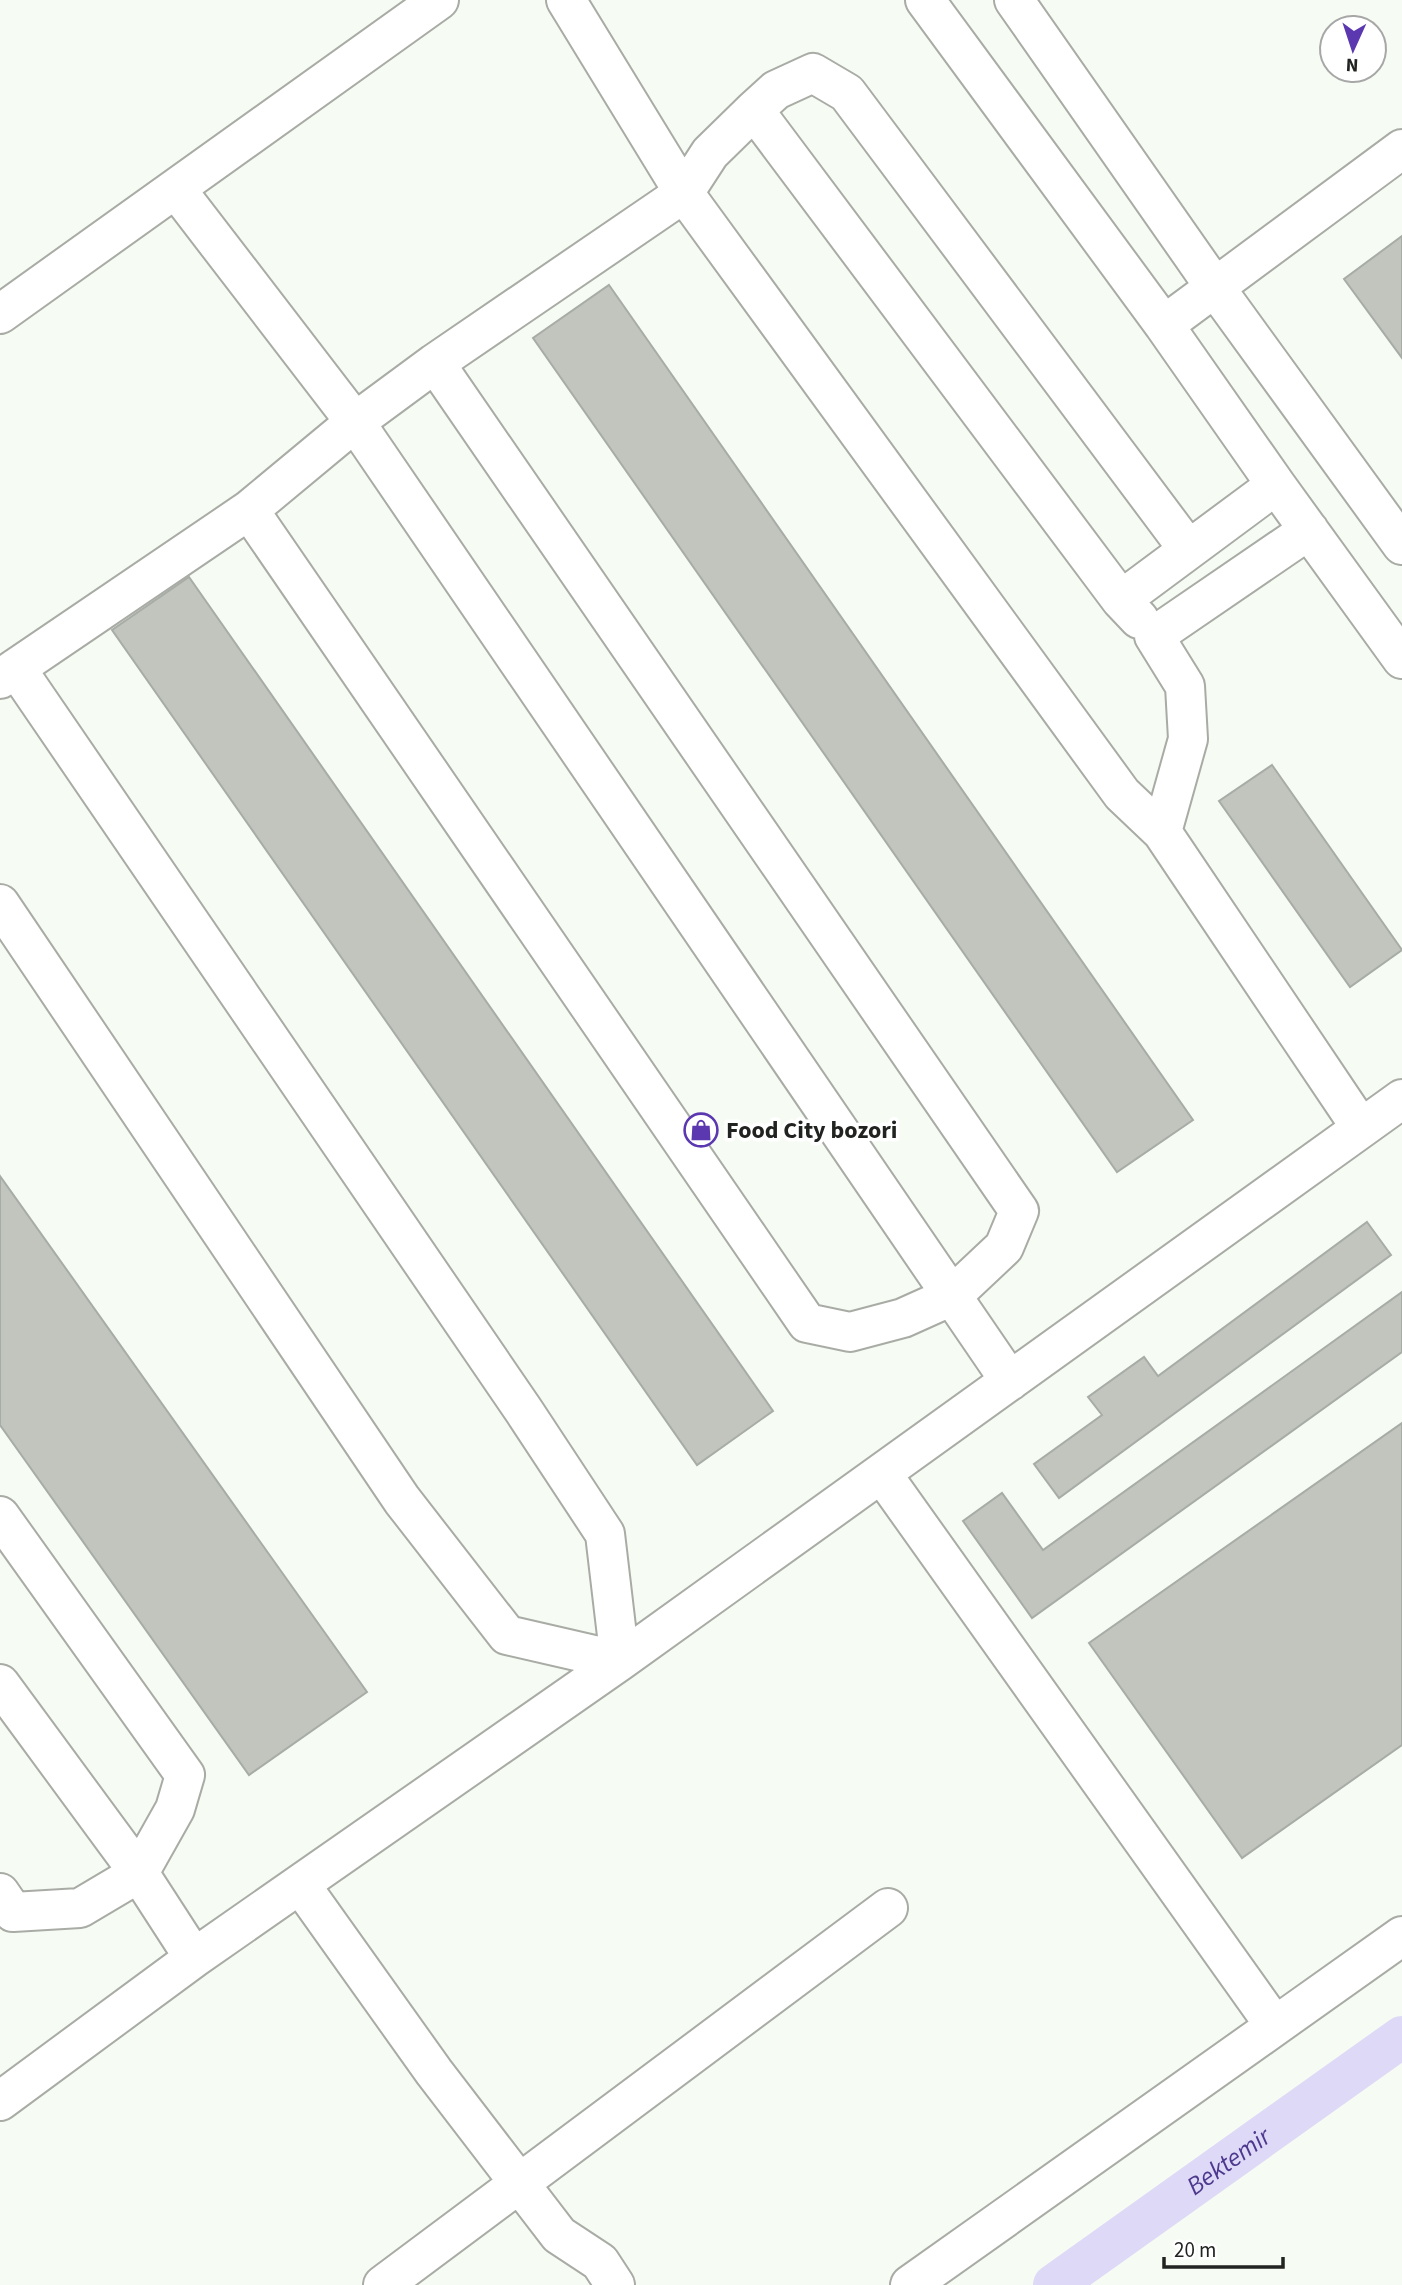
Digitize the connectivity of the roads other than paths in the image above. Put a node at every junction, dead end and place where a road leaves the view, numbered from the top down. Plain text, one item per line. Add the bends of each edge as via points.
1 (439, 0) edge
2 (566, 0) edge
3 (925, 0) edge
4 (1014, 0) edge
5 (754, 110) junction
6 (1402, 149) edge
7 (176, 189) junction
8 (684, 193) junction
9 (1214, 286) junction
10 (0, 314) edge
11 (1164, 325) junction
12 (435, 363) junction
13 (355, 422) junction
14 (1276, 485) junction
15 (249, 510) junction
16 (1309, 530) junction
17 (1402, 545) edge
18 (1188, 549) junction
19 (1121, 600) junction
20 (1154, 636) junction
21 (1402, 659) edge
22 (8, 673) edge
23 (1162, 832) junction
24 (0, 904) edge
25 (1402, 1099) edge
26 (1361, 1129) junction
27 (952, 1296) junction
28 (1010, 1381) junction
29 (882, 1474) junction
30 (0, 1516) edge
31 (620, 1661) junction
32 (0, 1684) edge
33 (139, 1873) junction
34 (300, 1884) junction
35 (0, 1893) edge
36 (888, 1908) dead end
37 (1402, 1936) edge
38 (194, 1958) junction
39 (1275, 2025) junction
40 (0, 2101) edge
41 (519, 2182) junction
42 (383, 2285) edge
43 (615, 2285) edge
44 (910, 2285) edge

1 - 7 lane
2 - 8 lane
3 - 11 lane
4 - 9 lane
5 - 8 lane via 710,153
5 - 18 lane via 776,90 813,73 847,93
5 - 19 lane
6 - 9 lane
7 - 10 lane
7 - 13 lane
8 - 12 lane
8 - 23 lane via 1122,794
9 - 11 lane
9 - 17 lane
11 - 14 lane
12 - 13 lane
12 - 27 lane via 1019,1211 1004,1247
13 - 15 lane
13 - 27 lane
14 - 16 lane
14 - 18 lane
15 - 22 lane
15 - 27 lane via 807,1323 850,1332 903,1318
16 - 20 lane
16 - 21 lane
18 - 19 lane
19 - 20 lane
20 - 23 lane via 1185,686 1188,739
22 - 31 lane via 606,1534
23 - 26 lane
24 - 31 lane via 402,1500 507,1635
25 - 26 lane
26 - 28 lane
27 - 28 lane
28 - 29 lane
29 - 31 lane
29 - 39 lane
30 - 33 lane via 185,1775 175,1809
31 - 34 lane
32 - 33 lane
33 - 35 lane via 80,1908 13,1912
33 - 38 lane
34 - 38 lane
34 - 41 lane
36 - 41 lane
37 - 39 lane
38 - 40 lane
39 - 44 lane
41 - 42 lane
41 - 43 lane via 559,2235 600,2262

